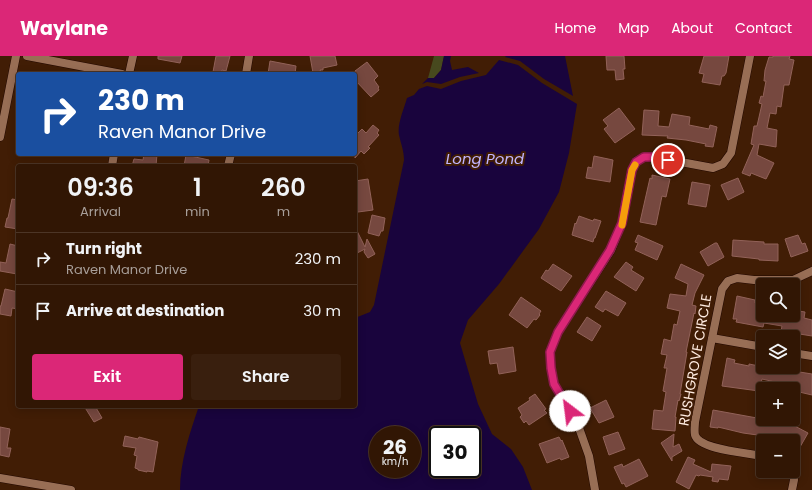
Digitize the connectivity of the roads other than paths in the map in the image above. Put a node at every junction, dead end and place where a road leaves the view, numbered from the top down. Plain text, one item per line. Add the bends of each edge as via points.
1 (16, 56) edge
2 (27, 56) edge
3 (133, 56) edge
4 (249, 56) edge
5 (750, 56) edge
6 (111, 72) edge
7 (130, 72) edge
8 (246, 72) edge
9 (0, 137) edge
10 (812, 271) edge
11 (712, 338) junction
12 (756, 347) edge
13 (800, 354) edge
14 (812, 356) edge
15 (756, 455) edge
16 (0, 478) edge
17 (794, 478) edge
18 (71, 490) edge
19 (595, 490) edge
20 (792, 490) edge

1 - 9 street
2 - 6 street
3 - 7 street
4 - 8 street
5 - 19 street via 731,153 723,164 713,168 654,157 644,157 636,162 632,170 622,223 610,250 558,332 550,352 554,384 578,425 589,456
10 - 11 street, RUSHGROVE CIRCLE via 793,280 737,278 728,282 722,289
11 - 12 street
11 - 15 street, RUSHGROVE CIRCLE via 695,422 695,435 708,446
13 - 14 street
16 - 18 street
17 - 20 street

